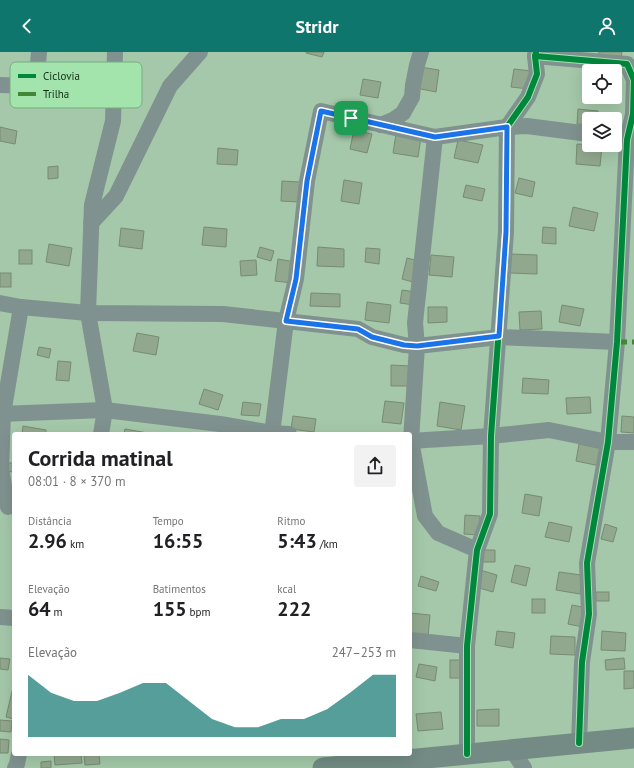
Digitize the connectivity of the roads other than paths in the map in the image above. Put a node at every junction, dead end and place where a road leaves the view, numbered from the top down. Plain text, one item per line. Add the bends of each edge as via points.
1 (39, 52) edge
2 (115, 52) edge
3 (200, 52) edge
4 (421, 52) edge
5 (536, 54) edge
6 (38, 62) edge
7 (115, 62) edge
8 (0, 85) edge
9 (10, 85) edge
10 (113, 108) edge
11 (381, 125) junction
12 (507, 127) junction
13 (582, 133) edge
14 (435, 137) junction
15 (625, 140) edge
16 (91, 223) junction
17 (0, 303) edge
18 (21, 307) junction
19 (88, 313) junction
20 (286, 321) junction
21 (499, 336) junction
22 (617, 342) junction
23 (417, 346) junction
24 (105, 410) junction
25 (1, 414) edge
26 (100, 432) edge
27 (262, 432) edge
28 (272, 432) edge
29 (412, 432) edge
30 (491, 436) junction
31 (412, 441) edge
32 (608, 442) junction
33 (634, 442) edge
34 (412, 446) edge
35 (7, 507) edge
36 (477, 550) junction
37 (0, 617) edge
38 (12, 618) edge
39 (412, 640) edge
40 (467, 646) junction
41 (634, 738) edge
42 (579, 743) junction
43 (512, 750) junction
44 (467, 754) junction
45 (19, 756) edge
46 (372, 759) edge
47 (15, 768) edge
48 (323, 768) edge
49 (524, 768) edge

1 - 6 street
2 - 7 street
3 - 16 street via 170,86 116,196
4 - 11 street via 412,97 403,113
5 - 12 street via 538,74 528,97
5 - 15 street via 627,64 634,80 633,114
8 - 9 street
10 - 16 street via 113,122 92,205
11 - 14 street
11 - 20 street via 321,111 307,181 296,279
12 - 13 street via 527,126
12 - 14 street
12 - 21 street via 506,232
14 - 23 street via 414,324
15 - 22 street
16 - 19 street
17 - 18 street
18 - 19 street
18 - 25 street
19 - 20 street via 223,314
19 - 24 street
20 - 23 street via 358,329 372,337
20 - 28 street
21 - 22 street
21 - 23 street
21 - 30 street
22 - 32 street
23 - 29 street
24 - 25 street
24 - 26 street
24 - 27 street via 220,424
25 - 35 street via 1,469
30 - 31 street
30 - 32 street via 549,430
30 - 36 street via 490,514
32 - 33 street
32 - 42 street via 587,563 589,614 582,662
34 - 36 street via 425,516 438,533
36 - 40 street
37 - 38 street
39 - 40 street
40 - 44 street
41 - 42 main road
42 - 43 main road
43 - 44 main road
43 - 49 street
44 - 46 main road
45 - 47 street
46 - 48 main road

